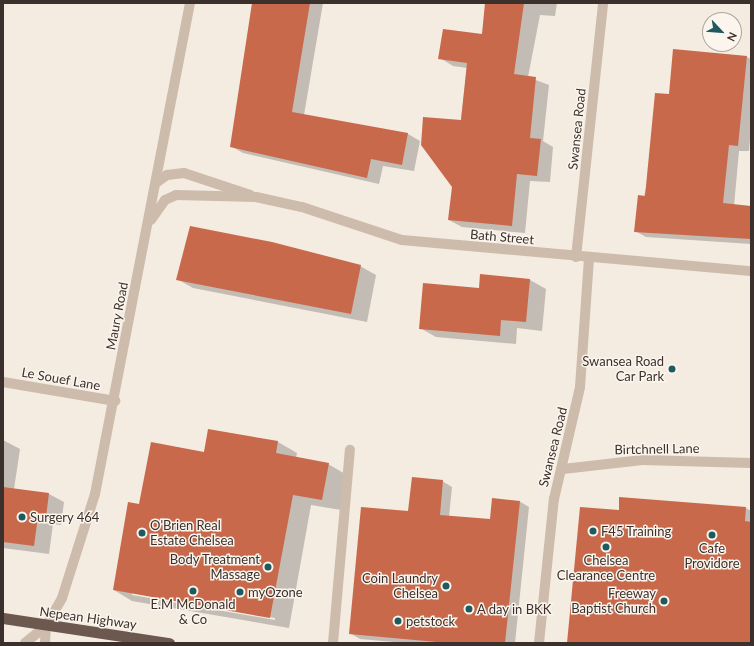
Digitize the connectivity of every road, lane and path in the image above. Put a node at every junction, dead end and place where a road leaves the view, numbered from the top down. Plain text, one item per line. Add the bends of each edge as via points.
1 (190, 3) edge
2 (603, 3) edge
3 (156, 183) junction
4 (256, 197) junction
5 (147, 228) junction
6 (576, 257) junction
7 (590, 258) junction
8 (751, 271) edge
9 (3, 382) edge
10 (115, 401) junction
11 (350, 450) dead end
12 (751, 463) edge
13 (563, 469) junction
14 (3, 618) edge
15 (46, 626) junction
16 (25, 643) edge
17 (45, 643) edge
18 (169, 643) edge
19 (333, 643) edge
20 (539, 643) edge

1 - 3 street, Maury Road
2 - 6 street, Swansea Road
3 - 4 street, Bath Street via 167,175 184,173
3 - 5 street, Maury Road
4 - 5 street, Bath Street via 176,195 163,202
4 - 6 street, Bath Street via 302,207 394,238
5 - 10 street, Maury Road
6 - 7 street, Bath Street
7 - 8 street, Bath Street
7 - 13 street, Swansea Road via 580,387
9 - 10 street, Le Souef Lane
10 - 15 street, Maury Road via 84,535 68,585
11 - 19 street
12 - 13 street, Birtchnell Lane via 642,460
13 - 20 street, Swansea Road via 554,499
14 - 15 highway, Nepean Highway
15 - 16 street
15 - 17 street
15 - 18 highway, Nepean Highway

